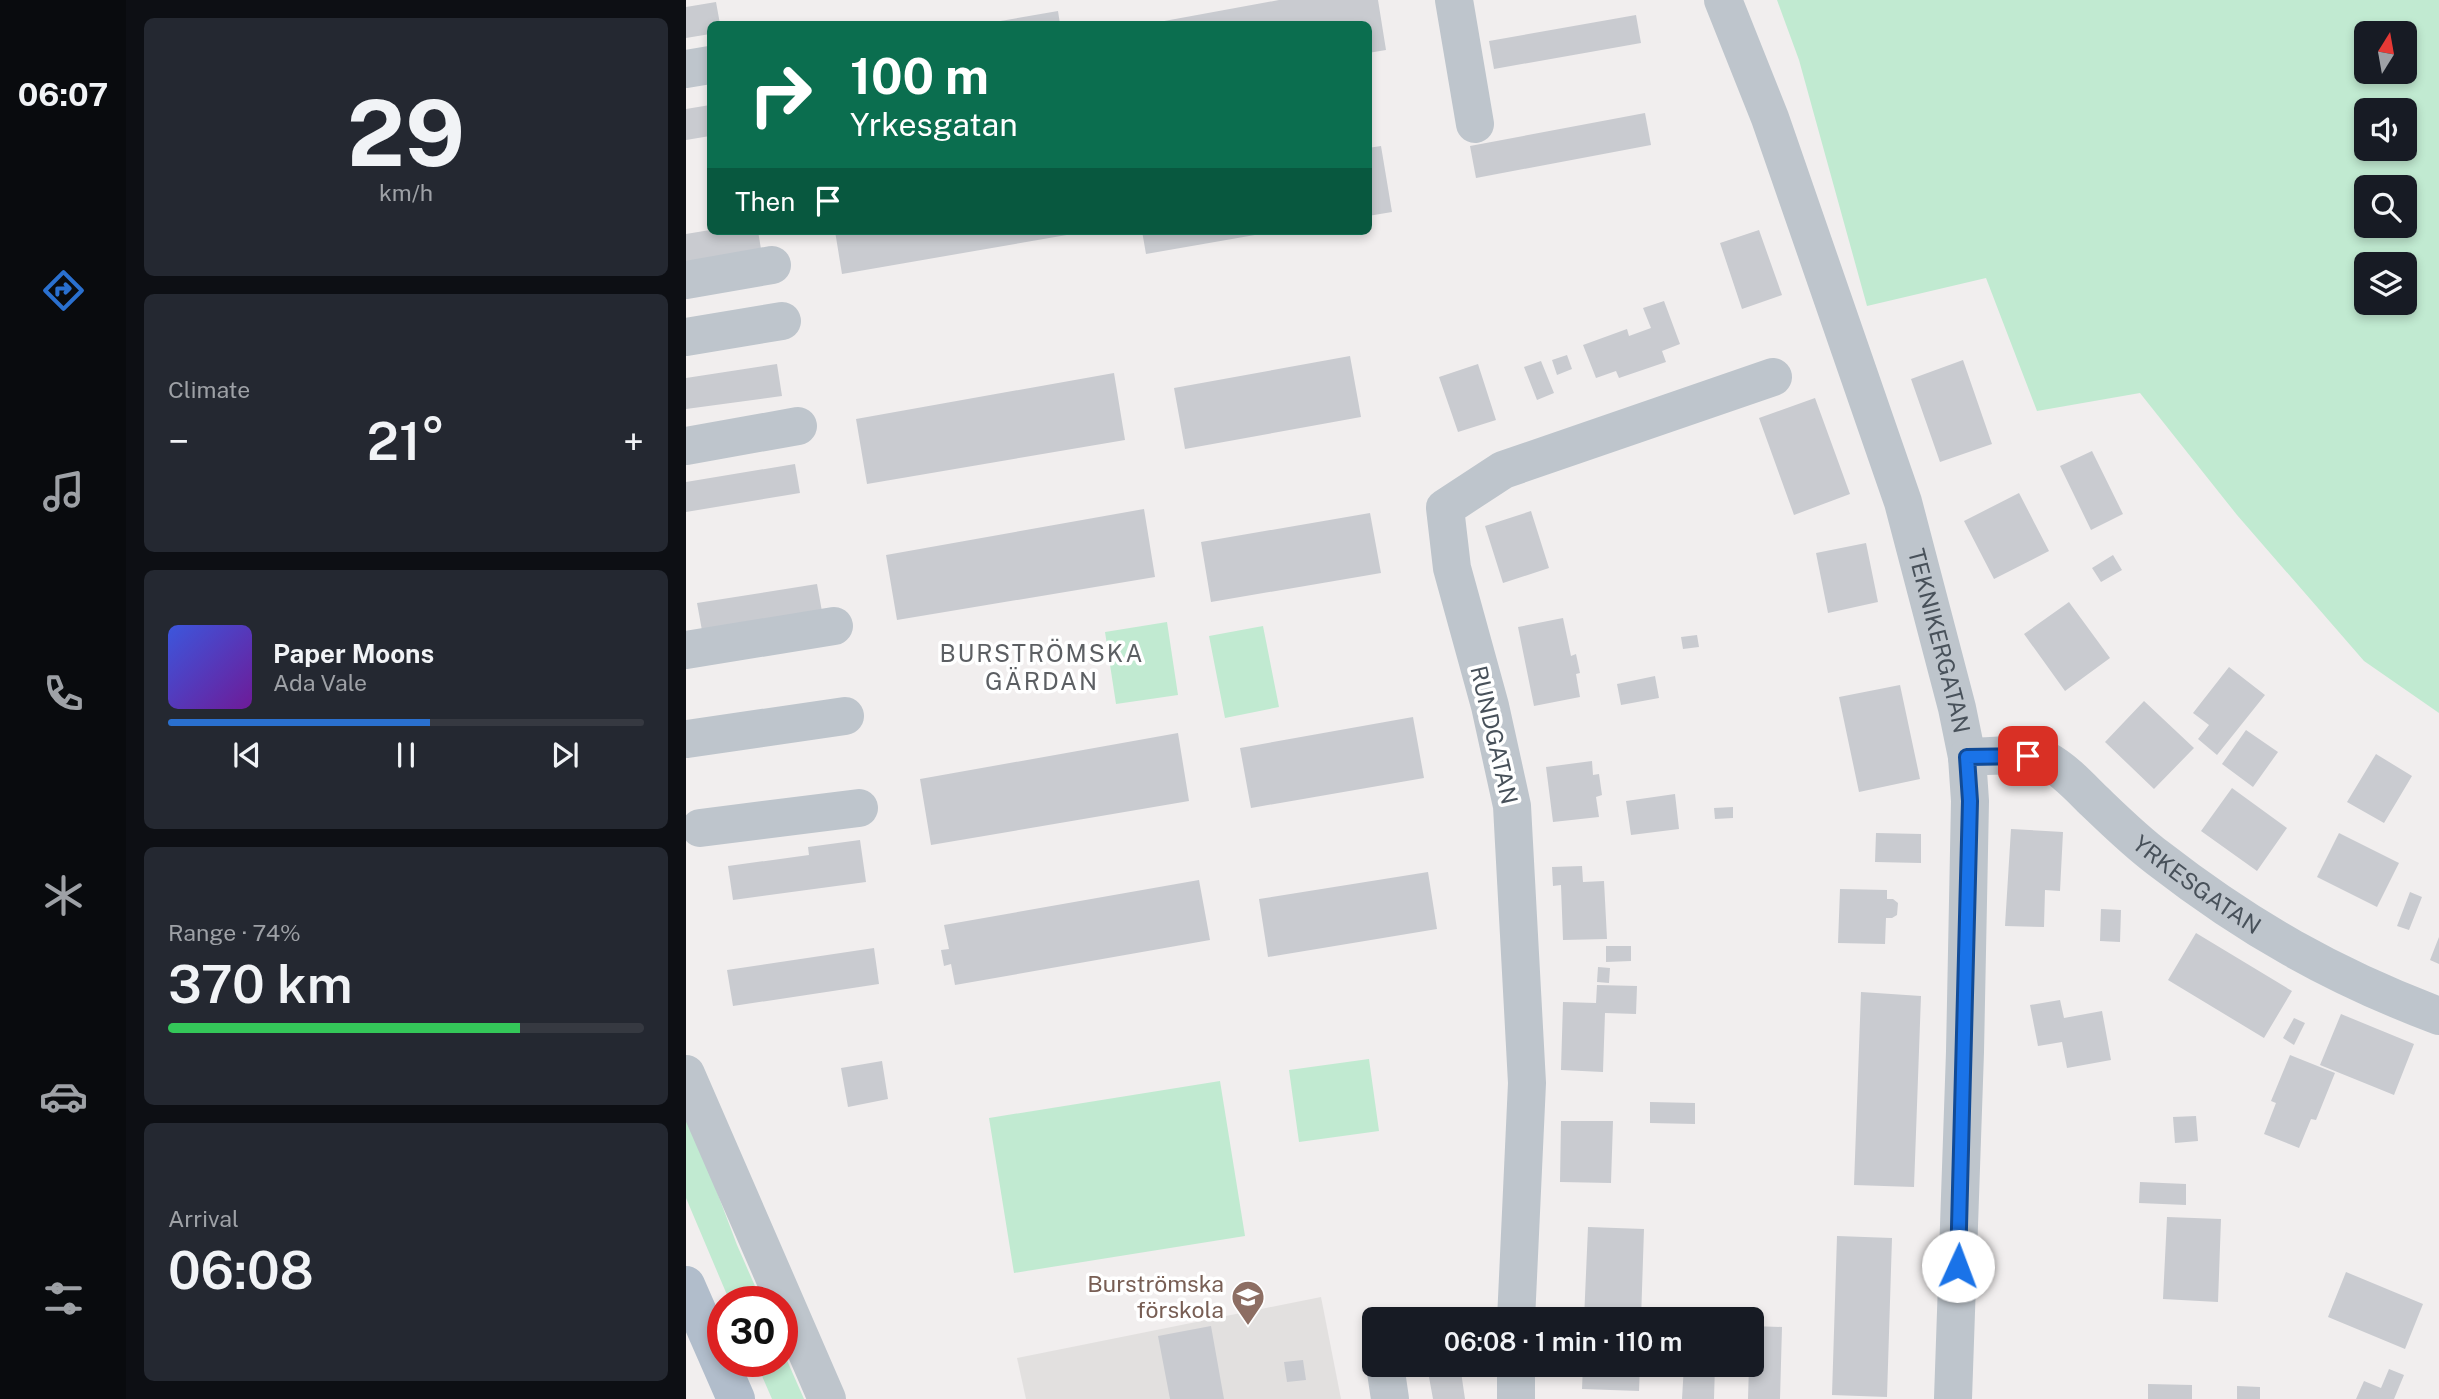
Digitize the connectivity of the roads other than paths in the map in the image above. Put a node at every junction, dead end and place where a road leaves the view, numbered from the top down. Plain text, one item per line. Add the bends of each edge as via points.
1 (1454, 0) edge
2 (1723, 0) edge
3 (707, 66) edge
4 (686, 69) edge
5 (1475, 124) dead end
6 (772, 265) dead end
7 (686, 280) edge
8 (782, 321) dead end
9 (686, 337) edge
10 (1773, 377) dead end
11 (797, 426) dead end
12 (686, 446) edge
13 (834, 626) dead end
14 (686, 650) edge
15 (845, 716) dead end
16 (687, 739) edge
17 (1967, 757) junction
18 (859, 808) dead end
19 (700, 828) dead end
20 (2439, 1016) edge
21 (686, 1074) edge
22 (686, 1285) edge
23 (1517, 1307) edge
24 (1387, 1377) edge
25 (1516, 1377) edge
26 (737, 1399) edge
27 (827, 1399) edge
28 (1390, 1399) edge
29 (1516, 1399) edge
30 (1953, 1399) edge

1 - 5 street
2 - 17 street, TEKNIKERGATAN via 1770,118 1903,502
3 - 4 street
6 - 7 street
8 - 9 street
10 - 23 street, RUNDGATAN via 1503,470 1445,508 1452,568 1512,806 1527,1083
11 - 12 street
13 - 14 street
15 - 16 street
17 - 20 street, YRKESGATAN via 2046,760 2155,856 2254,927 2338,974
17 - 30 street, TEKNIKERGATAN via 1966,1024
18 - 19 street
21 - 27 street
22 - 26 main road
24 - 28 street
25 - 29 street

